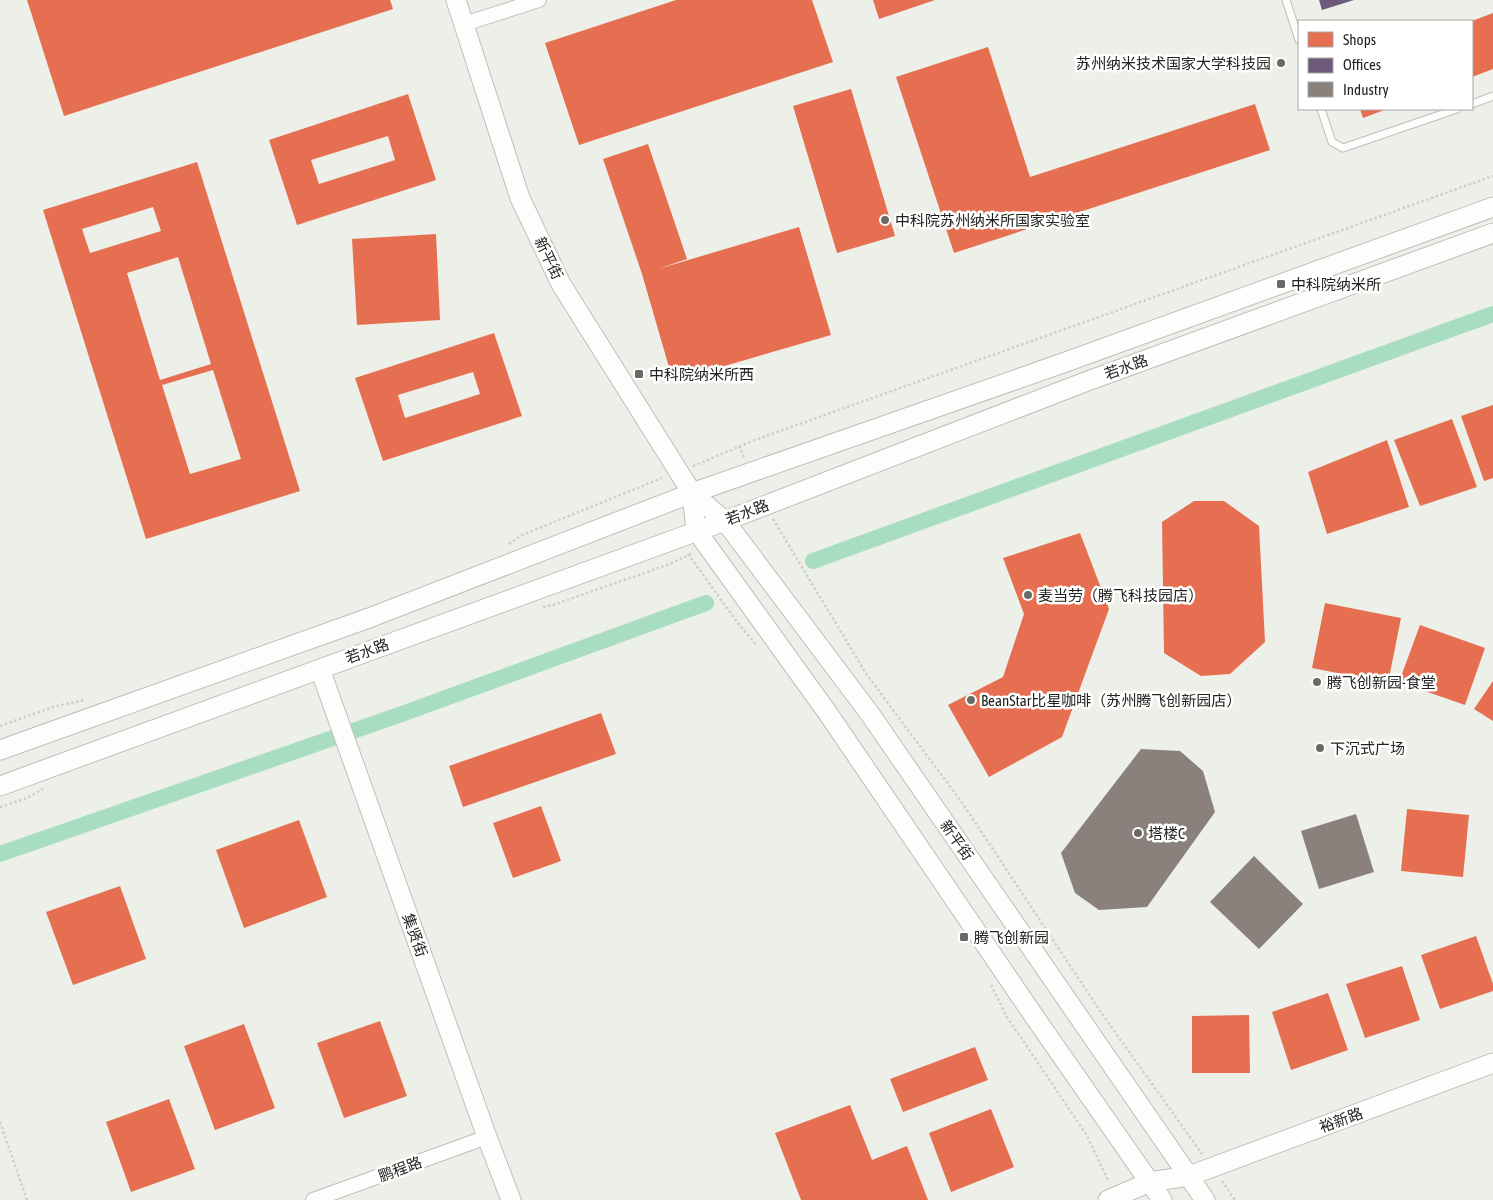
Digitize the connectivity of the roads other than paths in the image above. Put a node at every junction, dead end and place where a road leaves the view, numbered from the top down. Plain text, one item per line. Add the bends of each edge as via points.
1 (456, 0) edge
2 (539, 0) edge
3 (1286, 0) edge
4 (464, 24) junction
5 (1298, 37) edge
6 (1493, 96) edge
7 (1473, 104) edge
8 (1321, 110) edge
9 (1454, 110) edge
10 (1493, 207) edge
11 (1493, 232) edge
12 (692, 493) junction
13 (725, 521) junction
14 (696, 530) junction
15 (320, 669) junction
16 (0, 750) edge
17 (0, 786) edge
18 (1493, 1063) edge
19 (487, 1138) junction
20 (1188, 1176) junction
21 (1150, 1182) junction
22 (1112, 1198) edge
23 (313, 1200) edge
24 (511, 1200) edge
25 (1162, 1200) edge
26 (1169, 1200) edge
27 (1204, 1200) edge

1 - 4 main road, 新平街
2 - 4 street
3 - 5 lane
4 - 12 main road, 新平街 via 520,198 557,276
6 - 7 lane
8 - 9 lane via 1332,142 1343,148
10 - 12 main road, 若水路 via 1064,363
11 - 13 main road, 若水路 via 1086,382
12 - 13 main road, 新平街
12 - 14 main road, 新平街
12 - 16 main road, 若水路 via 369,618
13 - 14 main road, 若水路
13 - 20 main road, 新平街 via 870,714
14 - 15 main road, 若水路
14 - 21 main road, 新平街 via 827,712
15 - 17 main road, 若水路
15 - 19 main road, 集贤街
18 - 20 main road, 裕新路
19 - 23 street, 鹏程路
19 - 24 main road, 集贤街
20 - 21 main road, 裕新路
20 - 26 main road
20 - 27 main road, 新平街
21 - 22 main road, 裕新路
21 - 25 main road, 新平街

